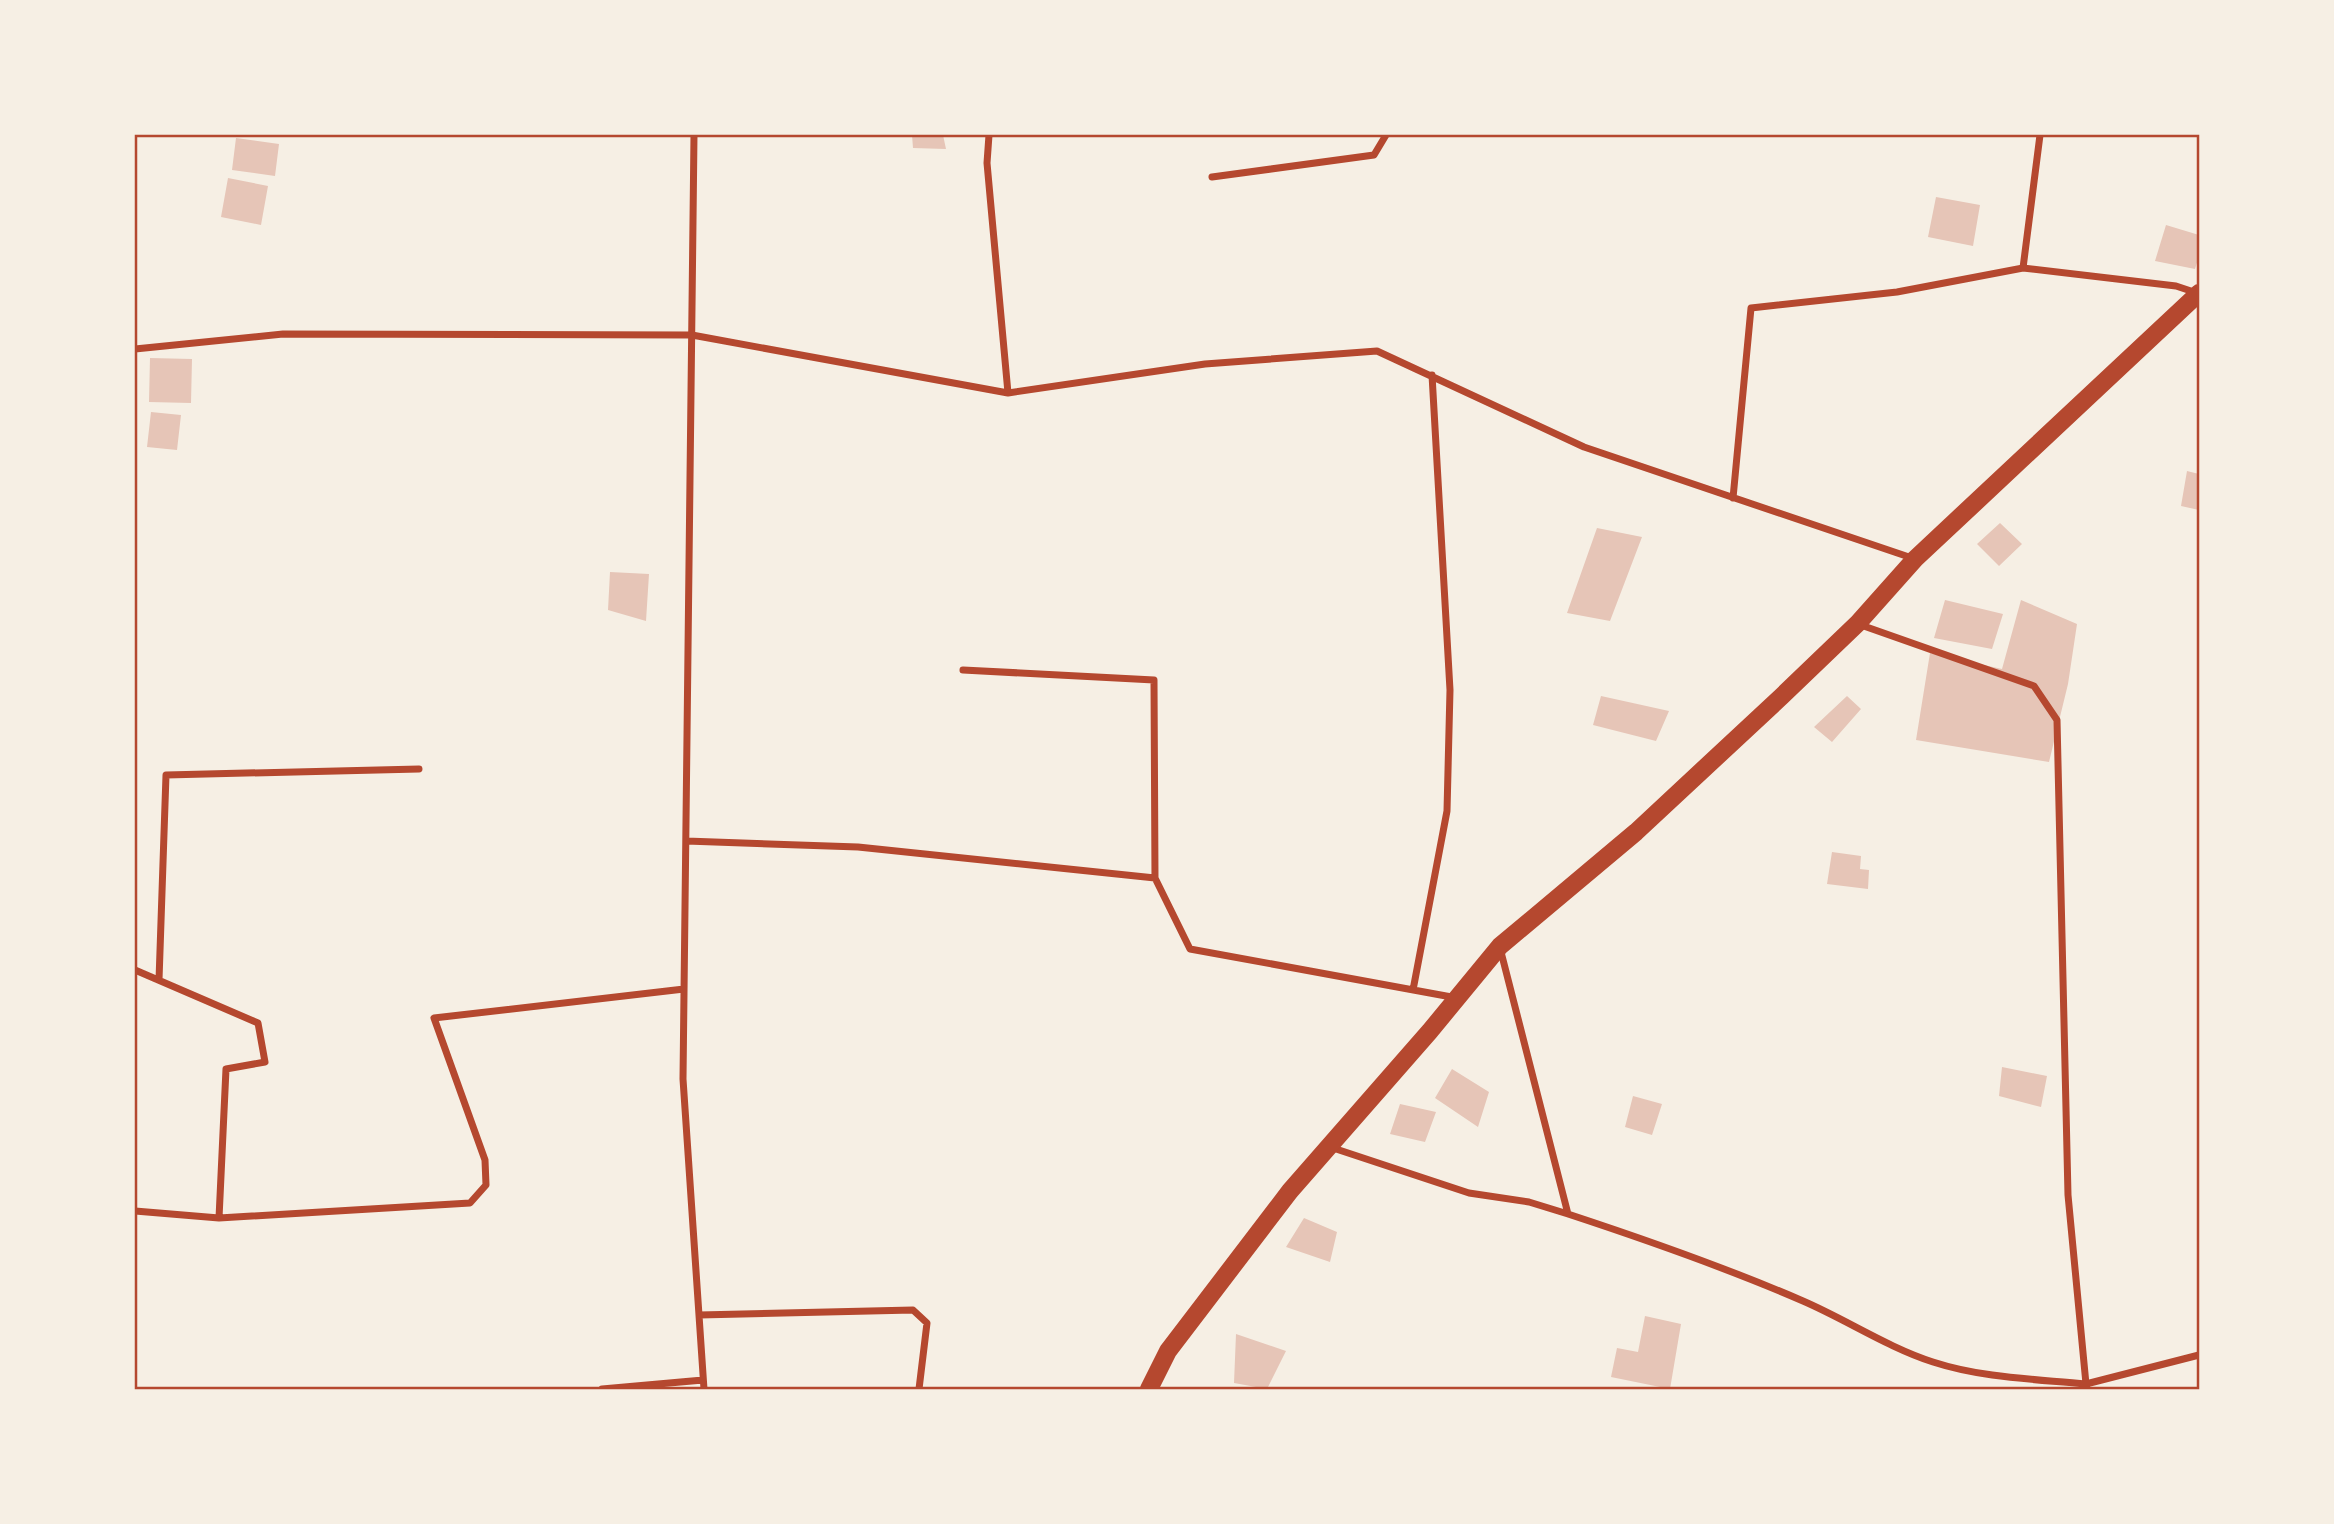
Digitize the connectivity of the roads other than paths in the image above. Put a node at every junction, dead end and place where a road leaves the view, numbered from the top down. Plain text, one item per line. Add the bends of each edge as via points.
1 (694, 135) edge
2 (989, 135) edge
3 (1385, 135) edge
4 (2040, 135) edge
5 (1212, 177) dead end
6 (2023, 268) junction
7 (2199, 294) edge
8 (692, 335) junction
9 (135, 349) edge
10 (1432, 375) junction
11 (1008, 393) junction
12 (1733, 498) junction
13 (1915, 559) junction
14 (1858, 624) junction
15 (962, 670) dead end
16 (419, 769) dead end
17 (686, 841) junction
18 (1155, 878) junction
19 (1500, 946) junction
20 (135, 970) edge
21 (159, 980) junction
22 (684, 989) junction
23 (1413, 990) junction
24 (1458, 998) junction
25 (1329, 1147) junction
26 (135, 1211) edge
27 (1568, 1214) junction
28 (219, 1217) junction
29 (699, 1315) junction
30 (2199, 1355) edge
31 (703, 1385) edge
32 (2086, 1387) edge
33 (602, 1389) edge
34 (919, 1389) edge
35 (1149, 1389) edge

1 - 8 street
2 - 11 street via 987,163
3 - 5 street via 1374,155
4 - 6 street
6 - 7 street via 2176,286
6 - 12 street via 1897,292 1751,309
7 - 13 main road
8 - 9 street via 283,334
8 - 11 street
8 - 17 street
10 - 11 street via 1377,351 1205,364
10 - 12 street via 1584,447
10 - 23 street via 1450,690 1447,811
12 - 13 street
13 - 14 main road
14 - 19 main road via 1636,832
14 - 32 street via 2034,686 2057,720 2068,1195
15 - 18 street via 1154,680
16 - 21 street via 166,775
17 - 18 street via 858,847
17 - 22 street
18 - 23 street via 1190,949
19 - 24 main road
19 - 27 street
20 - 21 street
21 - 28 street via 258,1023 265,1062 226,1069
22 - 28 street via 434,1018 485,1160 486,1185 470,1203
22 - 29 street via 683,1079
23 - 24 street
24 - 25 main road
25 - 27 street via 1469,1193 1529,1202
25 - 35 main road via 1168,1351
26 - 28 street
27 - 32 street via 1805,1301 1881,1342 1934,1362 1985,1374
29 - 31 street
29 - 34 street via 913,1310 927,1323
30 - 32 street
31 - 33 street

